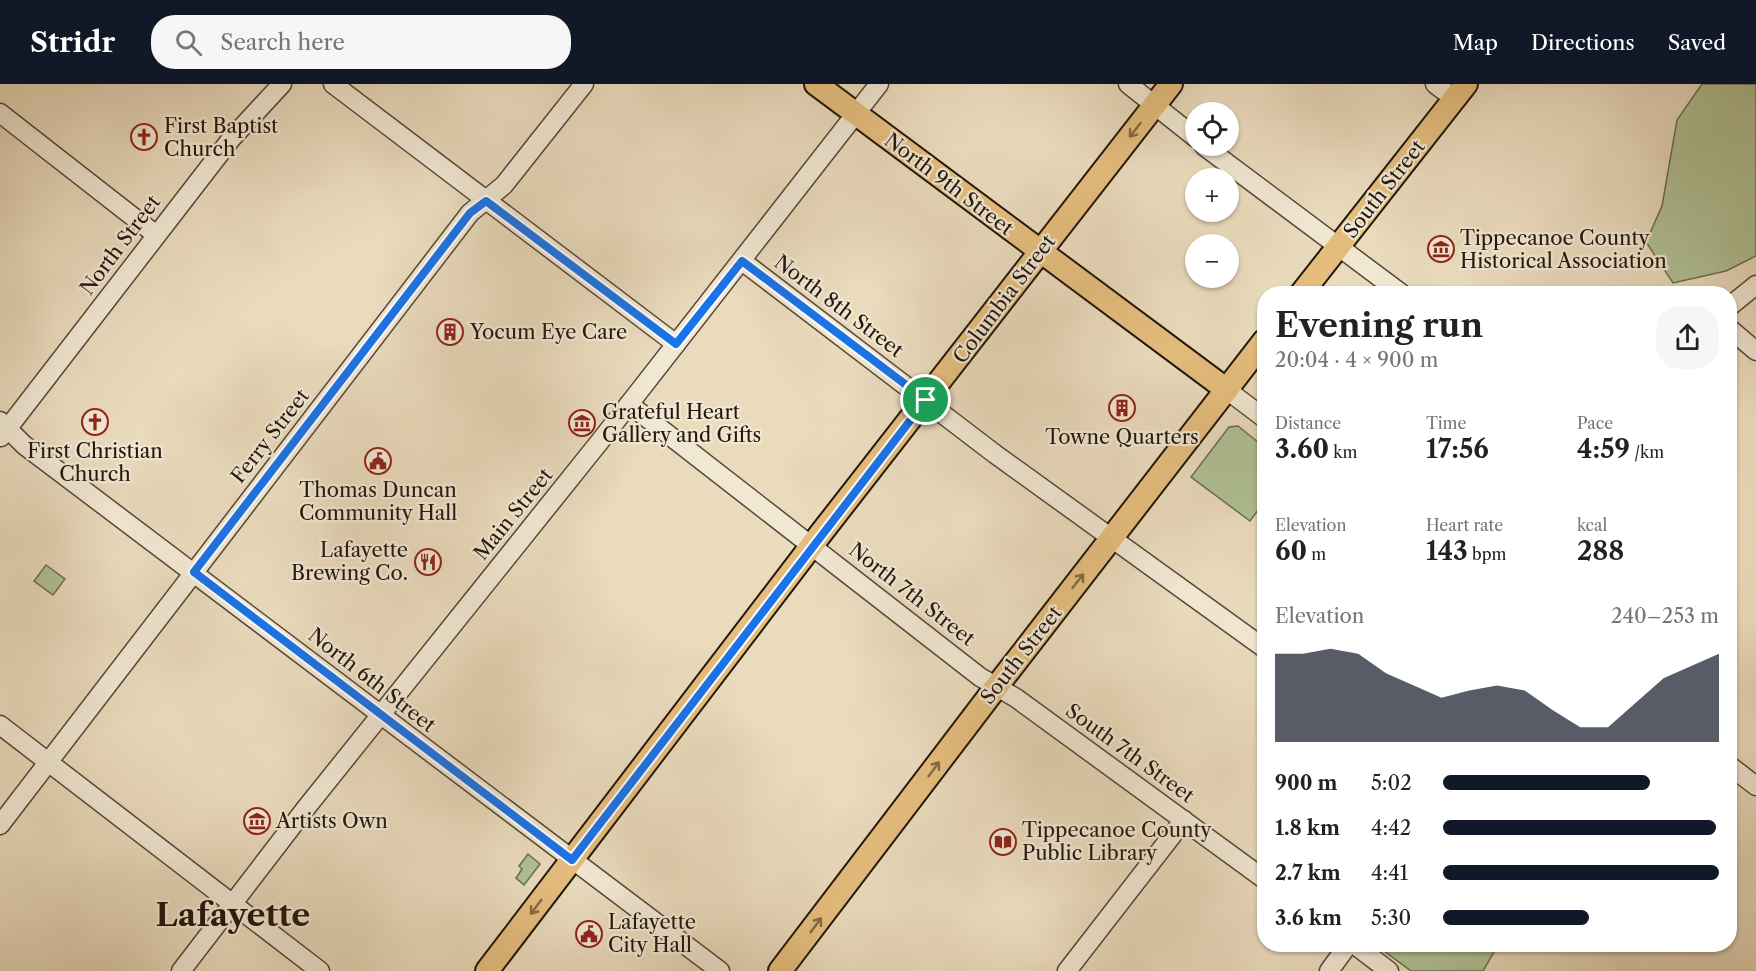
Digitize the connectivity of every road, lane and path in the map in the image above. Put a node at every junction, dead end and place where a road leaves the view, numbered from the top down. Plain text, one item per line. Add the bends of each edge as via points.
1 (282, 84) edge
2 (333, 84) edge
3 (584, 84) edge
4 (816, 84) edge
5 (879, 84) edge
6 (1128, 84) edge
7 (1171, 84) edge
8 (1435, 84) edge
9 (1460, 91) edge
10 (1154, 105) junction
11 (0, 113) edge
12 (856, 114) junction
13 (1185, 129) edge
14 (1217, 156) edge
15 (486, 201) junction
16 (155, 234) junction
17 (1338, 247) junction
18 (1039, 252) junction
19 (742, 261) junction
20 (1756, 285) edge
21 (1307, 286) edge
22 (1391, 286) edge
23 (1737, 300) edge
24 (1737, 335) edge
25 (676, 344) junction
26 (1257, 350) edge
27 (1756, 351) edge
28 (1227, 390) junction
29 (926, 400) junction
30 (629, 404) junction
31 (1257, 413) edge
32 (2, 430) edge
33 (1111, 538) junction
34 (812, 545) junction
35 (194, 572) junction
36 (1257, 643) edge
37 (997, 686) junction
38 (379, 715) junction
39 (0, 724) edge
40 (48, 763) junction
41 (1737, 771) edge
42 (1756, 786) edge
43 (1184, 820) junction
44 (0, 825) edge
45 (572, 860) junction
46 (1257, 874) edge
47 (232, 904) junction
48 (1343, 952) edge
49 (1364, 952) edge
50 (181, 971) edge
51 (320, 971) edge
52 (487, 971) edge
53 (720, 971) edge
54 (780, 971) edge
55 (1067, 971) edge
56 (1329, 971) edge
57 (1389, 971) edge

1 - 16 street, North Street via 231,139
2 - 15 street
3 - 15 street, Ferry Street via 514,174
4 - 12 main road, North 9th Street
5 - 12 street, Main Street
6 - 10 street
7 - 10 main road, Columbia Street
8 - 9 street
9 - 17 main road, South Street
10 - 13 street
10 -> 18 main road, Columbia Street
11 - 16 street
12 - 18 main road, North 9th Street
12 - 19 street, Main Street
14 - 17 street
15 - 25 street
15 - 35 street, Ferry Street via 470,213
16 - 32 street, North Street
17 - 21 main road, South Street
17 - 22 street
18 - 28 main road, North 9th Street
18 - 29 main road, Columbia Street
19 - 25 street, Main Street
19 - 29 street, North 8th Street
20 - 23 street
24 - 27 street
25 - 30 street, Main Street
26 - 28 main road, South Street
28 - 31 street
28 - 33 main road, South Street
29 - 33 street, North 8th Street
29 - 34 main road, Columbia Street
30 - 34 street, North 7th Street
30 - 38 street, Main Street
32 - 35 street, North 6th Street
33 - 36 street, North 8th Street
37 -> 33 main road, South Street
34 - 37 street, North 7th Street
34 - 45 main road, Columbia Street
35 - 38 street, North 6th Street
35 - 40 street, Ferry Street
37 - 43 street, South 7th Street
54 -> 37 main road, South Street
38 - 45 street, North 6th Street
38 - 47 street, Main Street
39 - 40 street
40 - 44 street, Ferry Street
40 - 47 street
41 - 42 street
43 - 46 street, South 7th Street
43 - 55 street
45 -> 52 main road, Columbia Street
45 - 53 street, North 6th Street
47 - 50 street, Main Street
47 - 51 street
48 - 56 street
49 - 57 street

